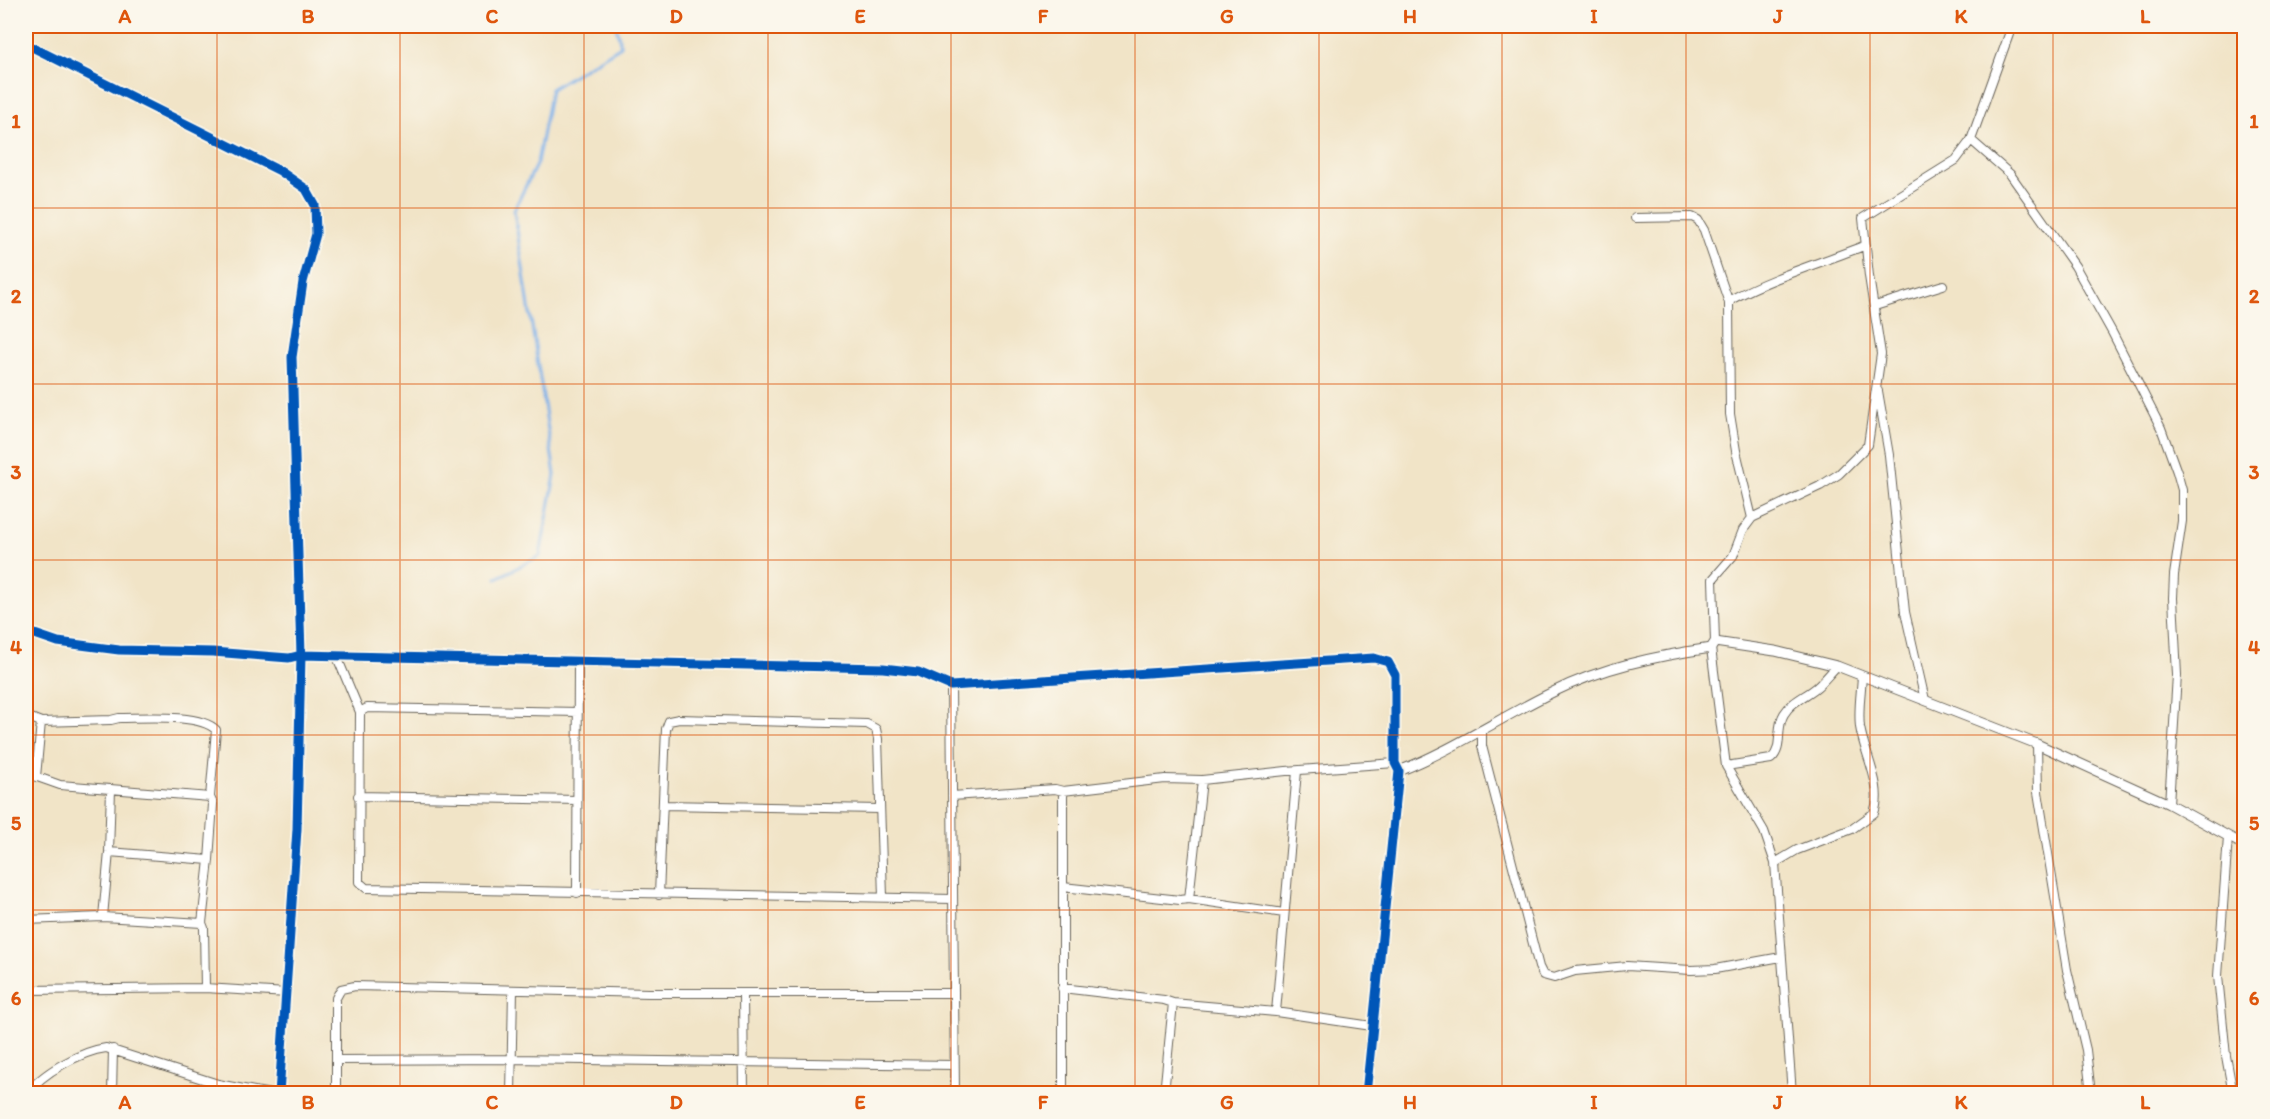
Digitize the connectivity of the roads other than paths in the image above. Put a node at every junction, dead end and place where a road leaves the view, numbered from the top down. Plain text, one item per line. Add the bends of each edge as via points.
1 (2012, 26) edge
2 (26, 44) edge
3 (1971, 140) junction
4 (1635, 218) dead end
5 (1866, 245) junction
6 (1943, 285) dead end
7 (1729, 303) junction
8 (1875, 306) junction
9 (1877, 384) junction
10 (1752, 518) junction
11 (26, 631) edge
12 (1713, 645) junction
13 (301, 655) junction
14 (337, 657) junction
15 (578, 661) junction
16 (1837, 666) junction
17 (1863, 676) junction
18 (951, 686) junction
19 (1925, 700) junction
20 (360, 712) junction
21 (578, 712) junction
22 (26, 716) edge
23 (41, 722) junction
24 (1482, 730) junction
25 (2037, 744) junction
26 (1726, 766) junction
27 (1397, 767) junction
28 (1296, 771) junction
29 (26, 773) edge
30 (36, 777) junction
31 (1202, 780) junction
32 (111, 789) junction
33 (1063, 791) junction
34 (358, 795) junction
35 (952, 795) junction
36 (210, 797) junction
37 (577, 800) junction
38 (2169, 804) junction
39 (663, 805) junction
40 (880, 809) junction
41 (2228, 837) junction
42 (2244, 845) edge
43 (109, 852) junction
44 (209, 860) junction
45 (1775, 863) junction
46 (1064, 887) junction
47 (577, 892) junction
48 (659, 895) junction
49 (883, 897) junction
50 (953, 899) junction
51 (1189, 899) junction
52 (1284, 913) junction
53 (103, 917) junction
54 (26, 920) edge
55 (201, 923) junction
56 (1781, 957) junction
57 (205, 988) junction
58 (1062, 988) junction
59 (26, 990) edge
60 (513, 990) junction
61 (287, 993) junction
62 (953, 993) junction
63 (743, 994) junction
64 (1173, 1003) junction
65 (1276, 1012) junction
66 (1372, 1026) junction
67 (113, 1049) junction
68 (512, 1059) junction
69 (336, 1060) junction
70 (744, 1062) junction
71 (954, 1065) junction
72 (1063, 1092) edge
73 (27, 1094) edge
74 (112, 1094) edge
75 (270, 1094) edge
76 (279, 1094) edge
77 (336, 1094) edge
78 (511, 1094) edge
79 (744, 1094) edge
80 (955, 1094) edge
81 (1087, 1094) edge
82 (1164, 1094) edge
83 (1366, 1094) edge
84 (1791, 1094) edge
85 (2091, 1094) edge
86 (2233, 1094) edge

1 - 3 street
2 - 13 street via 280,171 306,189 315,205 316,234 303,282 292,357
3 - 5 street via 1956,160 1863,218
3 - 38 street via 2010,174 2075,266 2161,428 2177,472 2182,490 2182,520 2174,575 2177,675
4 - 7 street via 1698,220
5 - 7 street via 1779,276
5 - 8 street
6 - 8 street
7 - 10 street via 1730,414
8 - 9 street via 1881,354
9 - 10 street via 1868,445 1839,474 1820,486
9 - 19 street via 1889,455 1905,612
10 - 12 street via 1733,556 1713,579
11 - 13 street via 58,642 120,650 288,658
12 - 16 street via 1775,651
12 - 24 street via 1641,659 1597,673
12 - 26 street
13 - 14 street
13 - 61 street via 297,829
14 - 15 street
14 - 20 street
15 - 18 street via 883,668 918,672
15 - 21 street
16 - 17 street
16 - 26 street via 1784,714 1779,725 1779,746 1771,759
17 - 19 street
17 - 45 street via 1859,714 1877,793 1874,813 1852,829 1797,850
18 - 27 street via 1374,658 1388,662 1395,675
18 - 35 street
19 - 25 street
20 - 21 street via 367,708
20 - 34 street
21 - 37 street
22 - 23 street
23 - 30 street
23 - 36 street via 129,718 193,720 211,725 216,730
24 - 27 street
24 - 56 street via 1482,746 1502,828 1543,975 1554,978 1575,971 1627,966 1715,969
25 - 38 street
25 - 85 street via 2038,792
26 - 45 street via 1764,831
27 - 28 street
27 - 66 street
28 - 31 street
28 - 52 street
29 - 30 street
30 - 32 street via 60,785
31 - 33 street via 1165,779
31 - 51 street
32 - 36 street
32 - 43 street
33 - 35 street
33 - 46 street
34 - 37 street
34 - 47 street via 358,875 366,888
35 - 50 street
36 - 44 street via 213,804
37 - 47 street
38 - 41 street
39 - 40 street
39 - 40 street via 666,729 669,721 679,719 867,723 876,729 878,739
39 - 48 street
40 - 49 street
41 - 42 street
41 - 86 street via 2218,976
43 - 44 street
43 - 53 street
44 - 55 street
45 - 56 street
46 - 51 street
46 - 58 street
47 - 48 street
48 - 49 street
49 - 50 street
50 - 62 street
51 - 52 street
52 - 65 street
53 - 54 street
53 - 55 street
55 - 57 street
56 - 84 street
57 - 59 street
57 - 61 street
58 - 64 street
58 - 72 street
60 - 63 street
60 - 68 street
60 - 69 street via 355,986 341,989 336,998
61 - 76 street
62 - 63 street
62 - 71 street
63 - 70 street
64 - 65 street
64 - 82 street
65 - 66 street
66 - 83 street
67 - 73 street via 96,1049 49,1071
67 - 74 street
67 - 75 street via 218,1084
68 - 69 street
68 - 70 street
68 - 78 street
69 - 77 street
70 - 71 street
70 - 79 street
71 - 80 street
72 - 81 street

